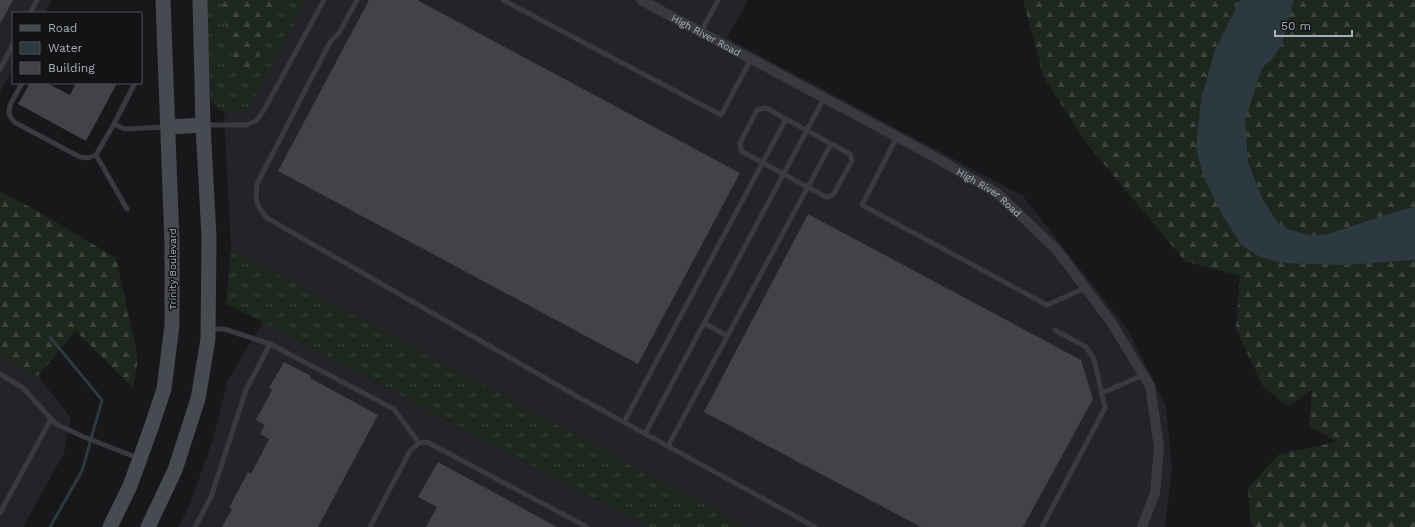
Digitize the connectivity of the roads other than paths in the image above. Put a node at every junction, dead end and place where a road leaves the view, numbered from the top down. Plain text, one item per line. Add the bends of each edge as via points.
1 (37, 0) edge
2 (163, 0) edge
3 (200, 0) edge
4 (324, 0) edge
5 (357, 0) edge
6 (503, 0) edge
7 (641, 0) edge
8 (718, 0) edge
9 (655, 3) edge
10 (31, 12) edge
11 (701, 32) junction
12 (12, 46) edge
13 (751, 59) junction
14 (0, 69) edge
15 (21, 84) edge
16 (134, 84) edge
17 (824, 98) junction
18 (786, 119) junction
19 (114, 124) junction
20 (203, 125) junction
21 (169, 127) junction
22 (807, 131) junction
23 (897, 137) junction
24 (831, 144) junction
25 (96, 155) junction
26 (763, 163) junction
27 (784, 174) junction
28 (807, 187) junction
29 (127, 209) dead end
30 (1085, 288) junction
31 (704, 323) junction
32 (208, 329) junction
33 (1055, 330) dead end
34 (727, 336) junction
35 (270, 344) junction
36 (0, 374) edge
37 (1143, 375) junction
38 (1102, 393) junction
39 (51, 419) junction
40 (624, 422) junction
41 (645, 434) junction
42 (419, 443) junction
43 (668, 446) junction
44 (140, 458) junction
45 (0, 513) edge
46 (110, 527) edge
47 (148, 527) edge
48 (195, 527) edge
49 (370, 527) edge
50 (587, 527) edge
51 (815, 527) edge
52 (1042, 527) edge
53 (1142, 527) edge

1 - 10 lane
2 - 21 main road, Trinity Boulevard
3 - 20 main road
4 - 20 lane via 256,121 246,125
5 - 40 lane via 339,34 330,42 257,184 258,208 267,218
6 - 13 lane via 721,115
7 - 9 street, High River Road
8 - 11 lane
9 - 11 street, High River Road
11 - 13 street, High River Road
12 - 14 lane
13 - 17 street, High River Road
15 - 25 lane via 10,105 9,114 14,122 80,157
16 - 19 lane
17 - 22 lane
17 - 23 street, High River Road
18 - 22 lane
18 - 26 lane
18 - 26 lane via 766,108 757,110 740,143 741,151
19 - 21 lane via 125,129
19 - 25 lane
20 - 21 main road
20 - 32 main road via 209,237
21 - 44 main road, Trinity Boulevard via 172,326 164,389
22 - 24 lane
22 - 27 lane
23 - 30 street, High River Road via 997,193 1056,249
23 - 30 lane via 862,205 1047,305
24 - 28 lane
24 - 28 lane via 850,154 852,161 833,195 826,197
25 - 29 lane
26 - 27 lane
26 - 40 lane
27 - 28 lane
27 - 31 lane
28 - 34 lane
30 - 37 street, High River Road via 1111,322
31 - 34 lane
31 - 41 lane
32 - 35 lane via 224,329
32 - 47 main road via 198,399 175,470
33 - 38 lane via 1086,347 1094,358
34 - 43 lane
35 - 42 lane via 394,409
35 - 48 lane via 246,390 211,497
36 - 39 lane via 23,388
37 - 38 lane
37 - 53 street, High River Road via 1150,386 1160,447 1155,493
38 - 52 lane via 1104,408
39 - 44 lane via 84,437
39 - 45 lane
40 - 41 lane
41 - 43 lane
42 - 49 lane via 410,451
42 - 50 lane via 427,442 444,450
43 - 51 lane
44 - 46 main road, Trinity Boulevard

